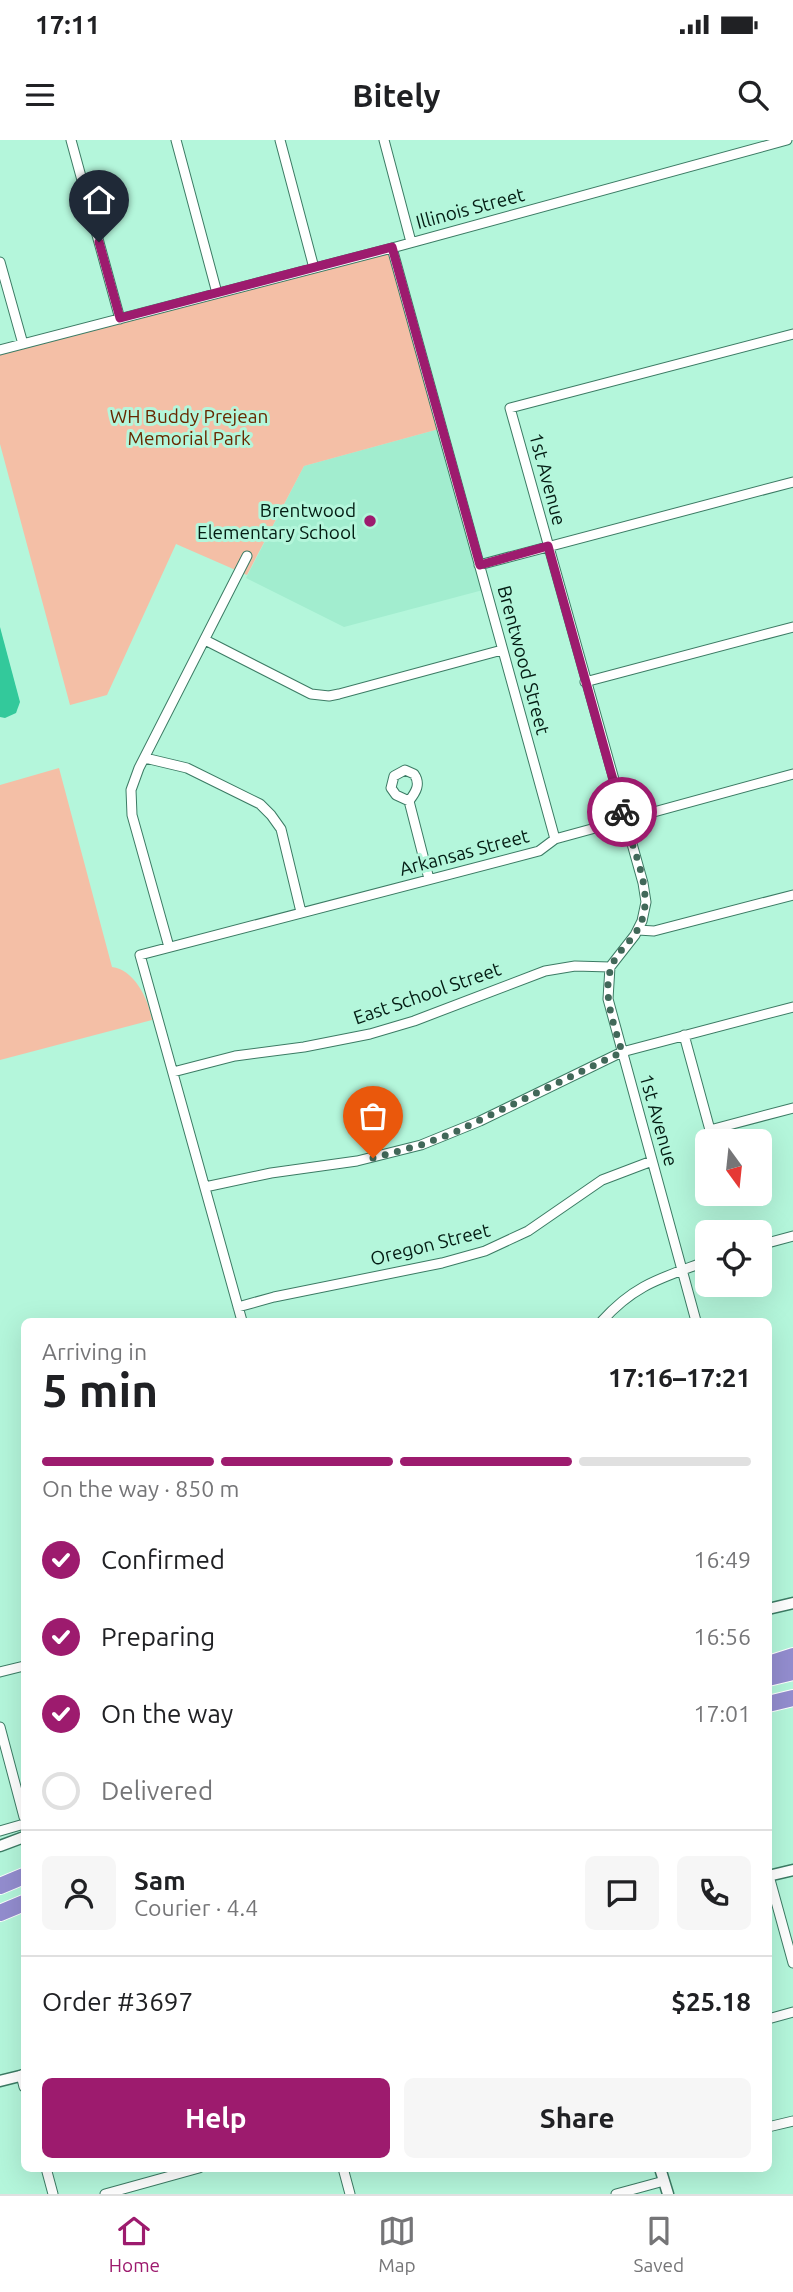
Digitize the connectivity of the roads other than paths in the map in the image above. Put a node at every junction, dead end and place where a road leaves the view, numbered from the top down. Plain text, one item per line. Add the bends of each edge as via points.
1 (71, 140) edge
2 (176, 140) edge
3 (280, 140) edge
4 (384, 140) edge
5 (787, 140) edge
6 (411, 242) junction
7 (392, 247) junction
8 (0, 262) edge
9 (314, 268) junction
10 (217, 293) junction
11 (120, 318) junction
12 (793, 334) edge
13 (23, 344) junction
14 (0, 350) edge
15 (793, 482) edge
16 (548, 546) junction
17 (247, 556) dead end
18 (480, 565) junction
19 (793, 627) edge
20 (205, 640) junction
21 (502, 650) junction
22 (585, 682) junction
23 (145, 758) junction
24 (793, 774) edge
25 (410, 801) dead end
26 (624, 818) junction
27 (555, 839) junction
28 (429, 879) junction
29 (793, 895) edge
30 (301, 912) junction
31 (638, 930) junction
32 (169, 947) junction
33 (610, 967) junction
34 (793, 1007) edge
35 (684, 1035) junction
36 (622, 1052) junction
37 (173, 1072) junction
38 (793, 1108) edge
39 (652, 1160) junction
40 (205, 1187) junction
41 (793, 1236) edge
42 (772, 1242) edge
43 (695, 1265) edge
44 (682, 1270) junction
45 (238, 1307) junction
46 (241, 1318) edge
47 (605, 1318) edge
48 (695, 1318) edge
49 (792, 1604) edge
50 (772, 1608) edge
51 (793, 1656) edge
52 (772, 1663) edge
53 (21, 1667) edge
54 (0, 1672) edge
55 (793, 1672) edge
56 (772, 1677) edge
57 (0, 1727) edge
58 (21, 1806) edge
59 (21, 1825) edge
60 (0, 1830) edge
61 (21, 1838) edge
62 (0, 1846) edge
63 (793, 1870) edge
64 (772, 1875) edge
65 (21, 1877) edge
66 (0, 1886) edge
67 (772, 1887) edge
68 (21, 1904) edge
69 (0, 1913) edge
70 (793, 1963) edge
71 (793, 2012) edge
72 (772, 2018) edge
73 (21, 2076) edge
74 (0, 2081) edge
75 (793, 2121) edge
76 (772, 2126) edge
77 (47, 2172) edge
78 (185, 2172) edge
79 (344, 2172) edge
80 (661, 2172) edge
81 (664, 2181) junction
82 (53, 2194) edge
83 (105, 2194) edge
84 (350, 2194) edge
85 (616, 2194) edge
86 (667, 2194) edge

1 - 11 street
2 - 10 street
3 - 9 street
4 - 6 street
5 - 6 street, Illinois Street
6 - 7 street, Illinois Street
7 - 9 street, Illinois Street
7 - 18 street, Brentwood Street
8 - 13 street
9 - 10 street, Illinois Street
10 - 11 street, Illinois Street
11 - 13 street, Illinois Street
12 - 16 street, 1st Avenue via 510,408
13 - 14 street, Illinois Street
15 - 16 street
16 - 18 street
16 - 22 street, 1st Avenue
17 - 20 street
18 - 21 street, Brentwood Street
19 - 22 street
20 - 21 street via 321,696
20 - 23 street
21 - 27 street, Brentwood Street
22 - 26 street, 1st Avenue
23 - 30 street via 187,768 260,804 281,829
23 - 32 street via 134,778 130,803
24 - 26 street, Arkansas Street
25 - 28 street
26 - 27 street, Arkansas Street
26 - 31 street, 1st Avenue via 645,892
27 - 28 street, Arkansas Street via 540,851
28 - 30 street, Arkansas Street
29 - 31 street via 654,931
30 - 32 street, Arkansas Street
31 - 33 street, 1st Avenue
32 - 37 street, Arkansas Street via 140,955
33 - 36 street, 1st Avenue via 609,1003
33 - 37 street, East School Street via 545,971 370,1034 235,1056
34 - 35 street
35 - 36 street
35 - 38 street via 710,1130
36 - 39 street, 1st Avenue
36 - 40 street via 421,1145
37 - 40 street
39 - 44 street, 1st Avenue
39 - 45 street, Oregon Street via 602,1180 528,1231 485,1251
40 - 45 street
41 - 42 street
43 - 44 street
44 - 47 street via 633,1291
44 - 48 street, 1st Avenue
45 - 46 street
49 - 50 street
51 - 52 highway
53 - 54 street
55 - 56 highway
57 - 58 street
59 - 60 street
61 - 62 street
63 - 64 street
65 - 66 highway
67 - 70 street
68 - 69 highway
71 - 72 street
73 - 74 street
75 - 76 street
77 - 82 street
78 - 83 street
79 - 84 street
80 - 81 street
81 - 85 street
81 - 86 street

